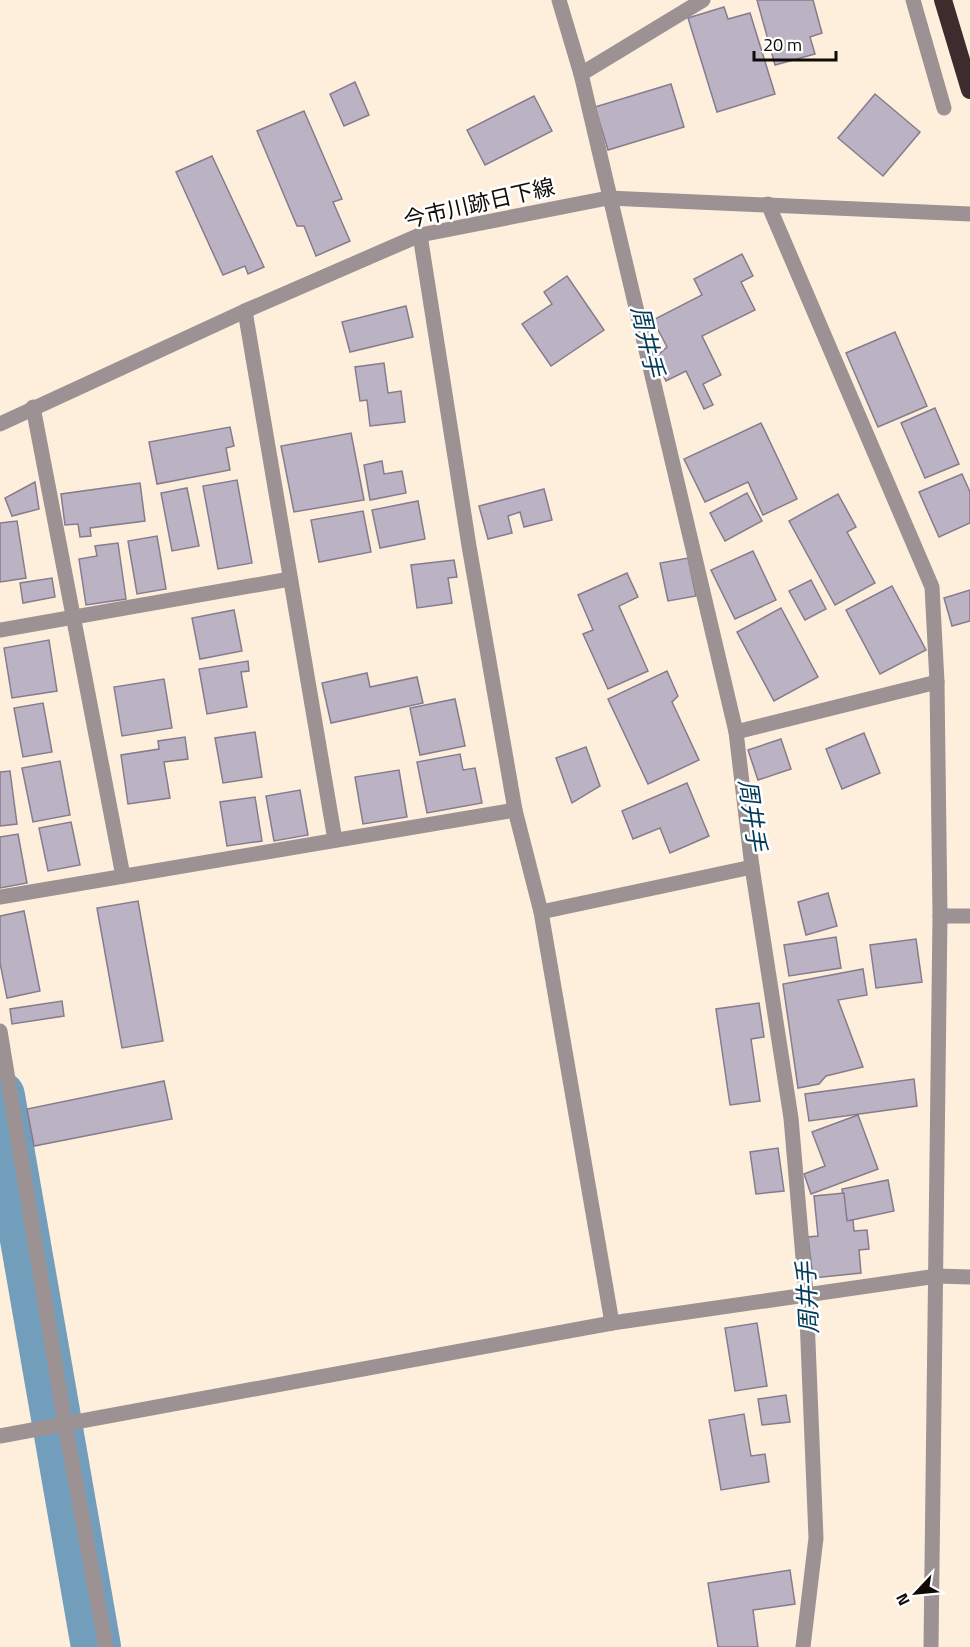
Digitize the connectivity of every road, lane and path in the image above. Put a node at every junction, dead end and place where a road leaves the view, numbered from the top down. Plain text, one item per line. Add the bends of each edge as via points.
1 (559, 0) edge
2 (703, 0) edge
3 (913, 0) edge
4 (943, 0) edge
5 (580, 74) junction
6 (970, 90) edge
7 (944, 108) dead end
8 (608, 198) junction
9 (768, 204) junction
10 (970, 214) edge
11 (420, 236) junction
12 (245, 311) junction
13 (33, 407) junction
14 (0, 424) edge
15 (290, 579) junction
16 (72, 616) junction
17 (0, 630) edge
18 (937, 682) junction
19 (736, 732) junction
20 (515, 810) junction
21 (335, 840) junction
22 (752, 867) junction
23 (123, 876) junction
24 (0, 897) edge
25 (541, 912) junction
26 (940, 916) junction
27 (970, 916) edge
28 (0, 1031) edge
29 (937, 1276) junction
30 (970, 1277) edge
31 (806, 1293) junction
32 (612, 1323) junction
33 (65, 1424) junction
34 (0, 1436) edge
35 (106, 1647) edge
36 (803, 1647) edge
37 (931, 1647) edge

1 - 5 street
2 - 5 street
3 - 7 street
4 - 6 highway
5 - 8 street
8 - 9 street, 今市川跡日下線
8 - 11 street, 今市川跡日下線
8 - 19 street
9 - 10 street, 今市川跡日下線
9 - 18 street via 933,587
11 - 12 street, 今市川跡日下線
11 - 20 street
12 - 13 street, 今市川跡日下線
12 - 15 street
13 - 14 street, 今市川跡日下線
13 - 16 street
15 - 16 street
15 - 21 street
16 - 17 street
16 - 23 street
18 - 19 street
18 - 26 street
19 - 22 street
20 - 21 street
20 - 25 street
21 - 23 street
22 - 25 street
22 - 31 street via 791,1118
23 - 24 street
25 - 32 street
26 - 27 street
26 - 29 street
28 - 33 street
29 - 30 street
29 - 31 street
29 - 37 street
31 - 32 street
31 - 36 street via 816,1538
32 - 33 street
33 - 34 street
33 - 35 street

